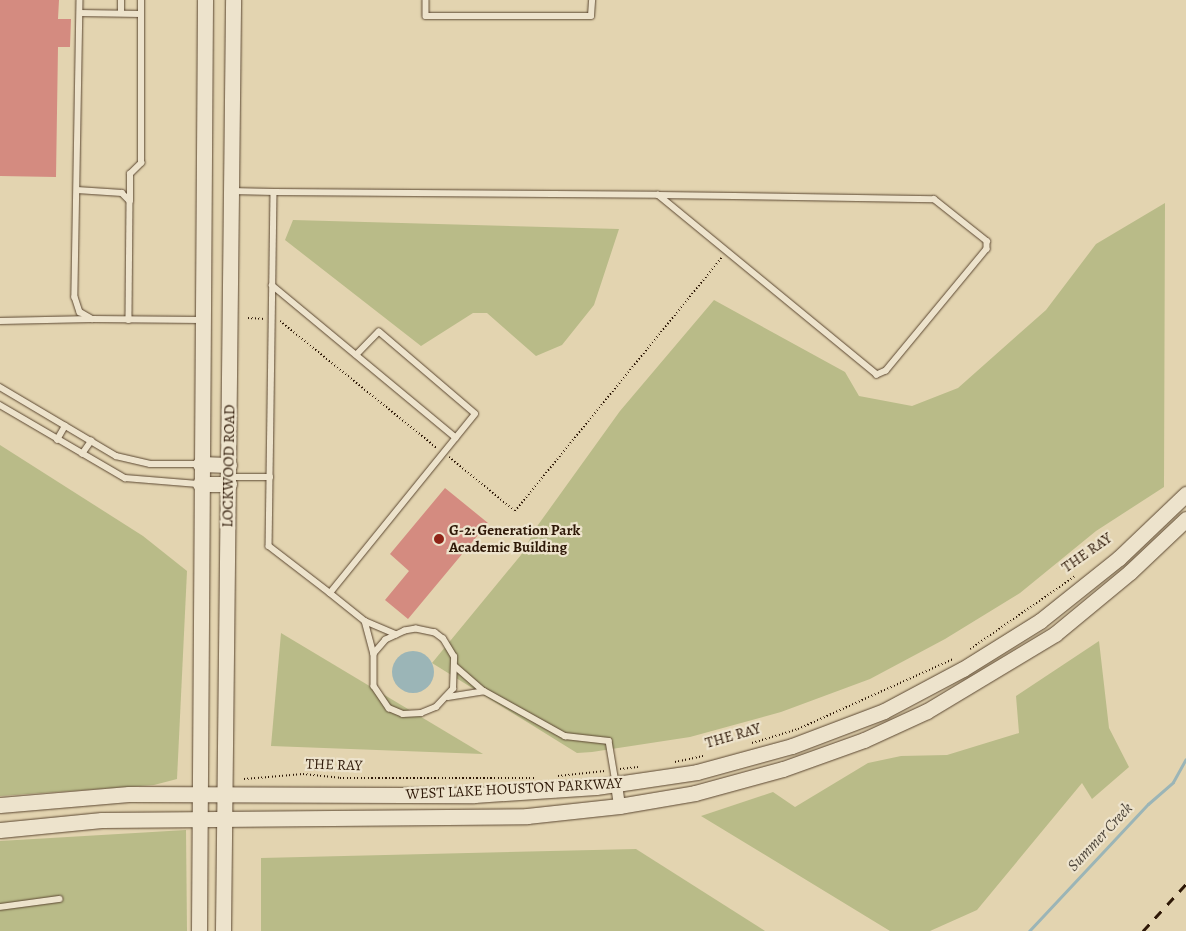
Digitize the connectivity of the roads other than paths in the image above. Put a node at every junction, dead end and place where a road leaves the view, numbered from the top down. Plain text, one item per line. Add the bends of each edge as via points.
1 (80, 0) edge
2 (121, 0) edge
3 (141, 0) edge
4 (205, 0) edge
5 (233, 0) edge
6 (426, 0) edge
7 (592, 0) edge
8 (80, 13) junction
9 (121, 14) junction
10 (141, 14) junction
11 (77, 190) junction
12 (231, 191) junction
13 (274, 192) junction
14 (658, 196) junction
15 (130, 201) junction
16 (272, 285) junction
17 (92, 319) junction
18 (129, 320) junction
19 (202, 320) junction
20 (0, 321) edge
21 (358, 355) junction
22 (0, 387) edge
23 (0, 405) edge
24 (65, 426) junction
25 (456, 438) junction
26 (58, 440) junction
27 (91, 441) junction
28 (82, 454) junction
29 (200, 464) junction
30 (229, 475) junction
31 (270, 477) junction
32 (200, 484) junction
33 (1186, 494) edge
34 (1186, 518) edge
35 (330, 593) junction
36 (365, 621) junction
37 (396, 634) junction
38 (374, 654) junction
39 (455, 666) junction
40 (484, 691) junction
41 (448, 697) junction
42 (615, 777) junction
43 (199, 794) junction
44 (225, 795) junction
45 (0, 805) edge
46 (619, 806) junction
47 (200, 818) junction
48 (225, 819) junction
49 (0, 830) edge
50 (59, 899) dead end
51 (0, 907) edge
52 (199, 931) edge
53 (223, 931) edge

1 - 8 lane
2 - 9 lane
3 - 10 lane
4 - 19 main road, LOCKWOOD ROAD
5 - 12 main road, LOCKWOOD ROAD
6 - 7 lane via 426,16 591,16
8 - 9 lane
8 - 11 lane
9 - 10 lane
10 - 15 lane via 141,163 130,174
11 - 15 lane via 122,193
11 - 17 lane via 75,297 80,312
12 - 13 lane
12 - 30 main road, LOCKWOOD ROAD
13 - 14 lane
13 - 16 lane
14 - 14 lane via 934,199 986,241 987,249 886,371 877,375
15 - 18 lane
16 - 21 lane
16 - 31 lane
17 - 18 lane
17 - 20 lane
18 - 19 lane
19 - 29 main road, LOCKWOOD ROAD
21 - 25 lane
21 - 25 lane via 379,332 475,414
22 - 24 lane
23 - 26 lane
24 - 26 lane
24 - 27 lane
25 - 35 lane
26 - 28 lane
27 - 28 lane
27 - 29 lane via 132,461
28 - 32 lane via 125,478
29 - 30 main road
29 - 32 main road, LOCKWOOD ROAD
30 - 31 lane
30 - 32 main road
30 - 44 main road, LOCKWOOD ROAD
31 - 35 lane via 269,546
32 - 43 main road, LOCKWOOD ROAD
33 - 42 main road, WEST LAKE HOUSTON PARKWAY via 1119,558 1040,621 963,669 884,711 792,746 707,769
34 - 46 main road, WEST LAKE HOUSTON PARKWAY via 1130,572 1056,634 927,711 873,736 783,769 695,793
35 - 36 lane
36 - 37 lane
36 - 38 lane
37 - 38 lane
37 - 39 lane via 416,629 435,633 451,649
38 - 41 lane via 374,686 389,708 403,714 421,713
39 - 40 lane
39 - 41 lane via 453,689
40 - 41 lane
40 - 42 lane via 565,736 609,741
42 - 44 main road, WEST LAKE HOUSTON PARKWAY via 474,795
42 - 46 street
43 - 44 main road, WEST LAKE HOUSTON PARKWAY
43 - 45 main road, WEST LAKE HOUSTON PARKWAY via 100,795
43 - 47 main road, LOCKWOOD ROAD
44 - 48 main road, LOCKWOOD ROAD
46 - 48 main road, WEST LAKE HOUSTON PARKWAY via 509,816
47 - 48 main road, WEST LAKE HOUSTON PARKWAY
47 - 49 main road, WEST LAKE HOUSTON PARKWAY via 102,820
47 - 52 main road, LOCKWOOD ROAD
48 - 53 main road, LOCKWOOD ROAD
50 - 51 lane

